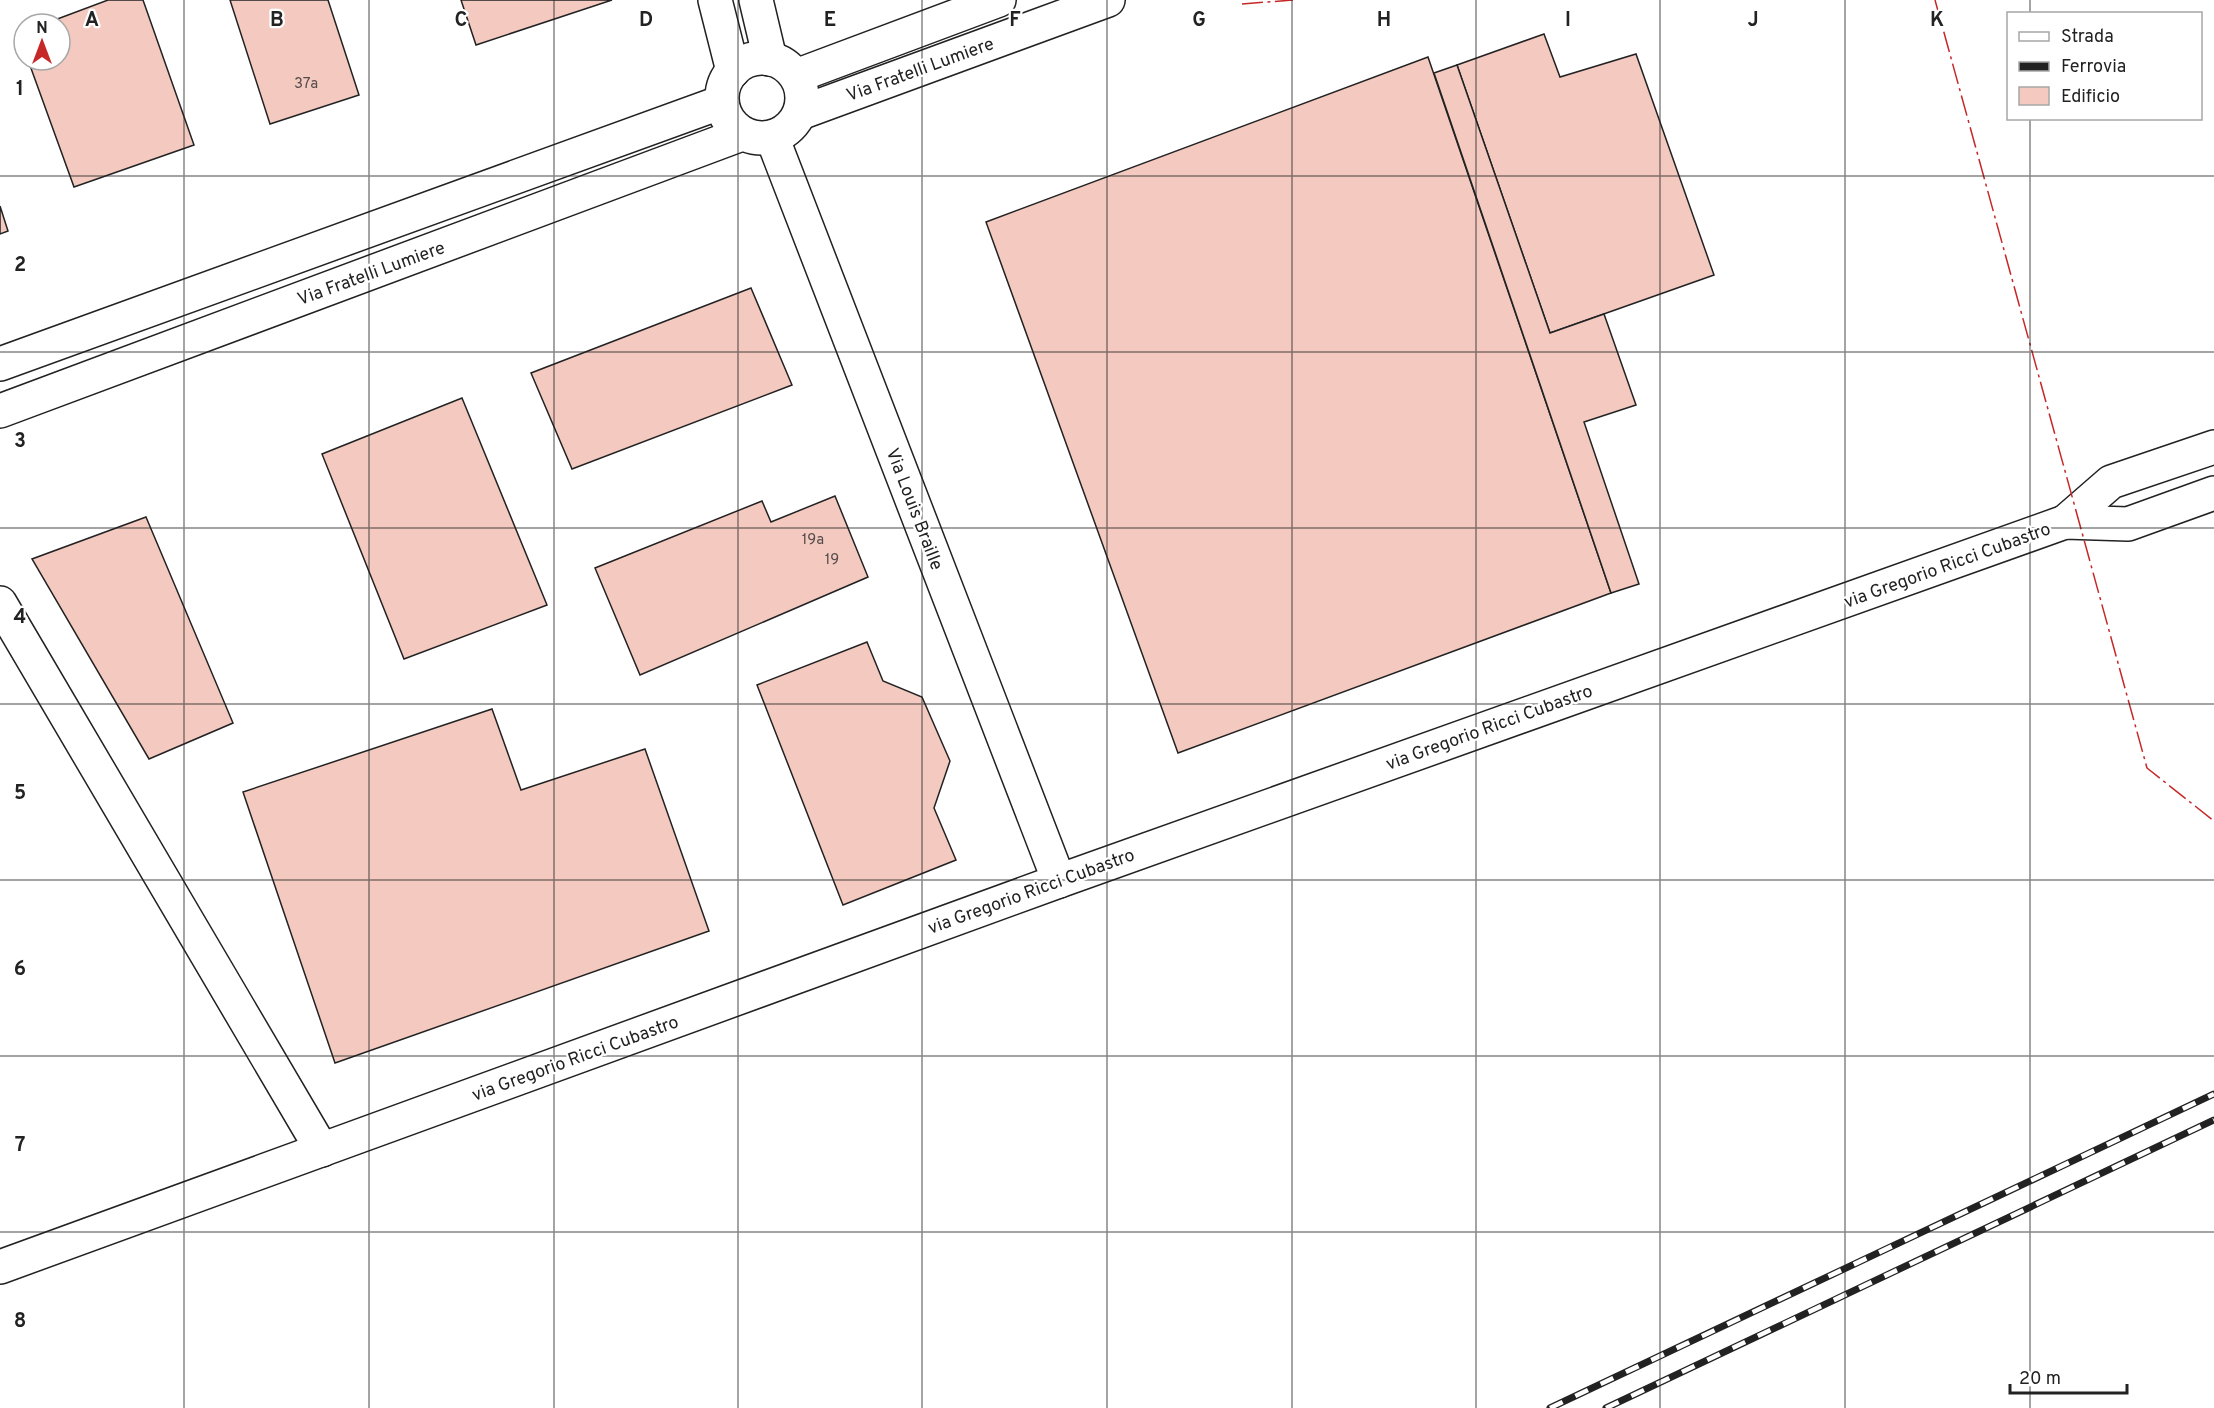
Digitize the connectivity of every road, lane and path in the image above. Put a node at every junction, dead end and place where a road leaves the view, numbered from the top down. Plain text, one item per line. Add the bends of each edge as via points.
1 (715, 0) edge
2 (756, 0) edge
3 (999, 0) edge
4 (1108, 0) edge
5 (783, 68) junction
6 (733, 70) junction
7 (722, 102) junction
8 (800, 113) junction
9 (757, 136) junction
10 (0, 364) edge
11 (0, 411) edge
12 (2214, 447) edge
13 (2214, 493) edge
14 (2066, 522) junction
15 (0, 603) edge
16 (1059, 880) junction
17 (322, 1150) junction
18 (0, 1267) edge

1 - 6 street
2 - 5 street
3 - 5 street, Via Fratelli Lumiere
4 - 8 street, Via Fratelli Lumiere
5 - 6 street via 756,58
5 - 8 street via 801,88
6 - 7 street via 722,91
7 - 9 street via 732,126
7 - 10 street
8 - 9 street via 784,132
9 - 11 street, Via Fratelli Lumiere
9 - 16 street, Via Louis Braille
12 - 14 street via 2111,482
13 - 14 street via 2128,524
14 - 16 street, via Gregorio Ricci Cubastro
15 - 17 street
16 - 17 street, via Gregorio Ricci Cubastro
17 - 18 street, via Gregorio Ricci Cubastro

